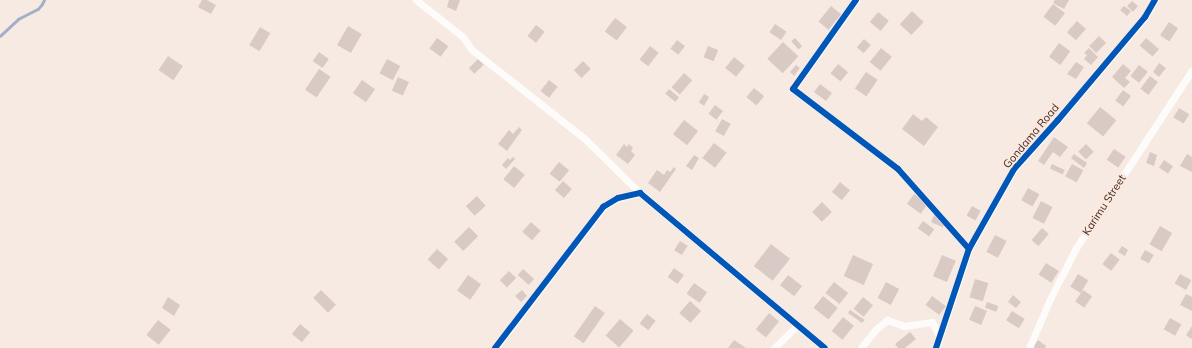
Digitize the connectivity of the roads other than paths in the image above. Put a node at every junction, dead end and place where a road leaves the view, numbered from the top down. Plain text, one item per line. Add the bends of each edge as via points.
1 (416, 0) edge
2 (856, 0) edge
3 (1156, 0) edge
4 (1192, 70) edge
5 (640, 193) junction
6 (969, 248) junction
7 (798, 325) junction
8 (939, 336) junction
9 (495, 348) edge
10 (774, 348) edge
11 (825, 348) edge
12 (861, 348) edge
13 (936, 348) edge
14 (1029, 348) edge

1 - 5 street via 463,37 471,49 585,138
2 - 6 street via 793,89 898,169
3 - 6 street, Gondama Road via 1145,17 1014,169
4 - 14 street, Karimu Street via 1076,248
5 - 7 street
5 - 9 street via 618,198 603,207
6 - 8 street, Gondama Road
7 - 10 street
7 - 11 street
8 - 12 street via 932,322 904,326 888,320 874,330
8 - 13 street, Gondama Road

